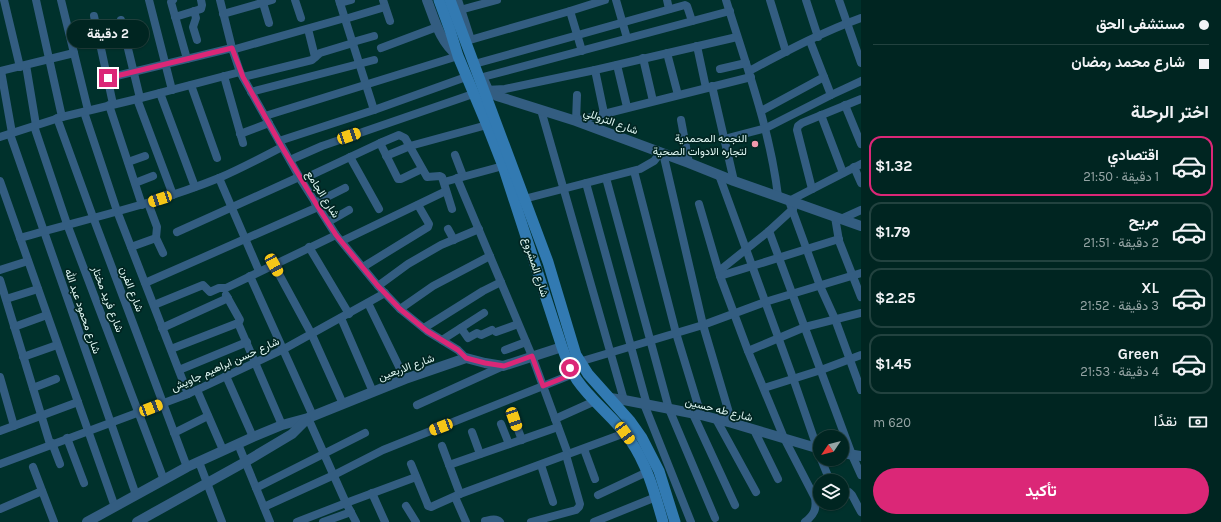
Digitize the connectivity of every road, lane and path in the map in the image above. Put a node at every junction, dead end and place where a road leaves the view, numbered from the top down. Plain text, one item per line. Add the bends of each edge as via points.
1 (4, 0) edge
2 (36, 0) edge
3 (62, 0) edge
4 (149, 0) edge
5 (173, 0) edge
6 (220, 0) edge
7 (272, 0) edge
8 (295, 0) edge
9 (351, 0) edge
10 (427, 0) edge
11 (439, 0) edge
12 (450, 0) edge
13 (457, 0) edge
14 (497, 0) edge
15 (605, 0) edge
16 (616, 0) edge
17 (667, 0) edge
18 (726, 0) edge
19 (806, 0) edge
20 (839, 0) edge
21 (340, 1) edge
22 (773, 1) edge
23 (202, 3) edge
24 (263, 3) junction
25 (384, 3) edge
26 (669, 9) junction
27 (460, 10) junction
28 (194, 11) junction
29 (570, 11) junction
30 (730, 11) junction
31 (223, 14) junction
32 (94, 16) dead end
33 (176, 17) junction
34 (301, 18) dead end
35 (345, 18) junction
36 (861, 18) edge
37 (121, 20) dead end
38 (390, 21) dead end
39 (692, 21) junction
40 (623, 22) junction
41 (847, 23) junction
42 (269, 24) dead end
43 (437, 27) junction
44 (308, 29) junction
45 (577, 34) junction
46 (374, 36) dead end
47 (737, 36) junction
48 (818, 37) junction
49 (627, 38) junction
50 (197, 40) dead end
51 (810, 41) junction
52 (468, 42) junction
53 (353, 43) junction
54 (697, 46) junction
55 (380, 48) dead end
56 (232, 49) junction
57 (582, 51) junction
58 (786, 52) junction
59 (74, 53) junction
60 (667, 53) junction
61 (458, 56) junction
62 (315, 57) junction
63 (643, 58) junction
64 (49, 59) junction
65 (187, 59) junction
66 (374, 60) dead end
67 (861, 61) edge
68 (746, 62) junction
69 (359, 63) junction
70 (478, 63) junction
71 (165, 64) junction
72 (617, 65) junction
73 (23, 66) junction
74 (720, 69) dead end
75 (594, 70) junction
76 (0, 71) edge
77 (134, 72) junction
78 (241, 74) junction
79 (750, 74) junction
80 (224, 76) junction
81 (466, 77) junction
82 (483, 77) junction
83 (824, 77) junction
84 (108, 78) junction
85 (861, 81) edge
86 (366, 84) junction
87 (191, 85) junction
88 (709, 87) junction
89 (172, 90) junction
90 (482, 91) junction
91 (251, 92) junction
92 (160, 93) junction
93 (831, 94) junction
94 (577, 95) dead end
95 (678, 95) junction
96 (139, 99) junction
97 (861, 99) edge
98 (653, 101) junction
99 (111, 104) junction
100 (845, 105) junction
101 (627, 107) junction
102 (374, 110) junction
103 (541, 110) junction
104 (86, 111) junction
105 (761, 111) junction
106 (604, 113) junction
107 (821, 115) junction
108 (60, 118) junction
109 (267, 120) junction
110 (681, 120) dead end
111 (576, 121) junction
112 (35, 125) junction
113 (487, 125) junction
114 (766, 128) junction
115 (11, 133) junction
116 (240, 134) junction
117 (0, 137) edge
118 (724, 139) junction
119 (243, 143) dead end
120 (380, 143) junction
121 (281, 144) junction
122 (861, 144) edge
123 (410, 146) junction
124 (662, 153) junction
125 (455, 154) dead end
126 (145, 156) dead end
127 (386, 156) junction
128 (350, 157) junction
129 (217, 158) dead end
130 (290, 160) junction
131 (128, 162) junction
132 (688, 163) junction
133 (503, 166) junction
134 (858, 166) edge
135 (422, 169) junction
136 (634, 170) junction
137 (843, 173) junction
138 (718, 175) junction
139 (153, 176) dead end
140 (460, 177) junction
141 (219, 178) junction
142 (300, 178) junction
143 (606, 178) junction
144 (0, 181) edge
145 (734, 181) junction
146 (444, 182) junction
147 (135, 183) junction
148 (586, 183) junction
149 (861, 184) edge
150 (195, 187) junction
151 (345, 188) dead end
152 (563, 189) junction
153 (812, 189) junction
154 (446, 191) junction
155 (173, 195) junction
156 (778, 196) junction
157 (524, 199) junction
158 (145, 204) junction
159 (418, 204) junction
160 (698, 204) dead end
161 (317, 205) junction
162 (791, 205) junction
163 (232, 207) junction
164 (380, 209) dead end
165 (452, 209) dead end
166 (349, 210) dead end
167 (861, 210) edge
168 (117, 211) junction
169 (93, 217) junction
170 (838, 218) junction
171 (328, 222) junction
172 (67, 224) junction
173 (861, 226) edge
174 (448, 229) dead end
175 (479, 229) junction
176 (44, 231) junction
177 (769, 231) junction
178 (177, 232) dead end
179 (20, 238) junction
180 (156, 238) junction
181 (339, 238) junction
182 (839, 239) junction
183 (246, 240) junction
184 (454, 240) junction
185 (131, 247) junction
186 (309, 248) junction
187 (807, 249) junction
188 (746, 250) junction
189 (163, 253) dead end
190 (490, 256) junction
191 (779, 258) junction
192 (28, 261) junction
193 (274, 265) junction
194 (752, 266) junction
195 (1, 267) edge
196 (363, 267) junction
197 (259, 271) junction
198 (719, 274) junction
199 (857, 274) edge
200 (250, 276) junction
201 (0, 280) edge
202 (501, 282) junction
203 (145, 284) junction
204 (378, 286) junction
205 (820, 286) junction
206 (38, 289) junction
207 (223, 289) junction
208 (385, 293) junction
209 (793, 295) junction
210 (861, 297) edge
211 (228, 298) junction
212 (6, 299) junction
213 (765, 302) junction
214 (368, 303) junction
215 (154, 306) junction
216 (400, 309) junction
217 (484, 313) dead end
218 (861, 313) edge
219 (349, 314) junction
220 (733, 314) junction
221 (47, 315) junction
222 (341, 318) junction
223 (835, 319) junction
224 (238, 323) junction
225 (518, 324) junction
226 (703, 324) junction
227 (14, 327) junction
228 (805, 327) junction
229 (162, 328) junction
230 (424, 328) junction
231 (461, 328) junction
232 (676, 333) junction
233 (312, 335) junction
234 (779, 338) junction
235 (442, 340) junction
236 (651, 340) junction
237 (246, 342) junction
238 (526, 342) junction
239 (58, 345) junction
240 (562, 347) junction
241 (631, 347) junction
242 (171, 349) junction
243 (284, 349) junction
244 (505, 350) dead end
245 (748, 351) junction
246 (610, 353) junction
247 (861, 355) edge
248 (532, 356) junction
249 (23, 357) junction
250 (466, 358) junction
251 (849, 359) junction
252 (255, 362) junction
253 (579, 362) junction
254 (504, 366) junction
255 (179, 370) junction
256 (821, 370) junction
257 (573, 374) junction
258 (226, 376) junction
259 (0, 377) edge
260 (793, 378) junction
261 (56, 379) dead end
262 (405, 379) junction
263 (543, 386) junction
264 (33, 388) junction
265 (764, 388) junction
266 (197, 390) junction
267 (861, 390) edge
268 (373, 392) junction
269 (188, 394) junction
270 (610, 398) junction
271 (595, 400) junction
272 (624, 400) junction
273 (78, 402) junction
274 (163, 404) junction
275 (343, 404) junction
276 (646, 404) junction
277 (417, 405) dead end
278 (669, 409) junction
279 (139, 413) junction
280 (697, 414) junction
281 (41, 416) junction
282 (208, 416) junction
283 (311, 417) junction
284 (514, 419) dead end
285 (555, 419) junction
286 (716, 419) junction
287 (111, 423) junction
288 (732, 423) junction
289 (501, 424) dead end
290 (14, 426) junction
291 (282, 426) junction
292 (558, 427) junction
293 (754, 430) junction
294 (0, 431) edge
295 (89, 431) junction
296 (472, 432) dead end
297 (174, 433) junction
298 (365, 433) dead end
299 (625, 433) junction
300 (813, 434) edge
301 (253, 437) junction
302 (67, 438) junction
303 (784, 438) junction
304 (522, 440) junction
305 (51, 444) junction
306 (238, 444) junction
307 (509, 444) junction
308 (442, 446) dead end
309 (584, 449) junction
310 (813, 449) edge
311 (223, 450) junction
312 (324, 454) junction
313 (480, 454) junction
314 (567, 455) junction
315 (852, 455) edge
316 (198, 462) junction
317 (245, 462) junction
318 (0, 464) edge
319 (60, 464) dead end
320 (411, 464) dead end
321 (449, 465) junction
322 (540, 465) junction
323 (33, 467) dead end
324 (187, 467) junction
325 (648, 472) junction
326 (334, 475) junction
327 (861, 475) edge
328 (416, 477) junction
329 (595, 479) dead end
330 (778, 479) dead end
331 (164, 480) junction
332 (84, 483) dead end
333 (207, 484) junction
334 (256, 488) junction
335 (42, 491) junction
336 (756, 492) dead end
337 (849, 492) edge
338 (372, 493) junction
339 (136, 494) junction
340 (457, 495) junction
341 (598, 495) dead end
342 (656, 497) junction
343 (346, 502) junction
344 (553, 502) dead end
345 (735, 505) dead end
346 (406, 506) dead end
347 (115, 507) junction
348 (264, 507) junction
349 (0, 509) edge
350 (351, 512) junction
351 (861, 512) edge
352 (715, 518) dead end
353 (485, 521) dead end
354 (54, 522) edge
355 (87, 522) edge
356 (137, 522) edge
357 (222, 522) edge
358 (270, 522) edge
359 (297, 522) edge
360 (323, 522) edge
361 (356, 522) edge
362 (386, 522) edge
363 (416, 522) edge
364 (466, 522) edge
365 (500, 522) edge
366 (531, 522) edge
367 (594, 522) edge
368 (663, 522) edge
369 (675, 522) edge
370 (691, 522) edge
371 (805, 522) edge

1 - 73 street, شارع فريد مختار
2 - 64 street, شارع الفرن
3 - 59 street
4 - 71 street
5 - 33 street
6 - 31 street, شارع الجامع
7 - 24 street
8 - 34 street
9 - 21 street
10 - 43 street, شارع المشروع
11 - 61 main road
12 - 52 main road
13 - 27 street, شارع المشروع
14 - 27 street
15 - 29 street
16 - 40 street
17 - 26 street
18 - 30 street
19 - 48 street
20 - 41 street
21 - 35 street
22 - 58 street
23 - 28 street via 201,9
24 - 31 street
24 - 42 street
25 - 35 street
25 - 38 street
26 - 39 street via 686,5
26 - 40 street
27 - 52 street, شارع المشروع
28 - 33 street
28 - 50 street via 196,18 193,27
29 - 45 street
29 - 52 street
30 - 39 street
30 - 47 street
31 - 56 street, شارع الجامع
32 - 84 street
33 - 65 street
35 - 44 street
35 - 53 street
36 - 41 street
37 - 77 street
39 - 49 street
40 - 45 street
40 - 49 street
41 - 48 street
41 - 67 street
43 - 55 street
43 - 61 street, شارع المشروع via 449,49
44 - 56 street
44 - 62 street
45 - 57 street
45 - 70 street
46 - 53 street
47 - 54 street
47 - 68 street
48 - 51 street
49 - 57 street
51 - 58 street
51 - 83 street
52 - 70 street, شارع المشروع
52 - 90 main road
53 - 62 street via 320,53
53 - 69 street
54 - 60 street
54 - 88 street
56 - 65 street
56 - 78 street, شارع الجامع
57 - 82 street
58 - 79 street
59 - 64 street
59 - 104 street
60 - 63 street
60 - 95 street
61 - 81 main road, شارع المشروع
61 - 86 street
62 - 78 street via 312,60
63 - 72 street
63 - 98 street
64 - 73 street
64 - 108 street, شارع الفرن
65 - 71 street
66 - 69 street
68 - 74 street
68 - 79 street
69 - 86 street
69 - 91 street
70 - 82 street, شارع المشروع
71 - 77 street
71 - 89 street
72 - 75 street
72 - 101 street
73 - 76 street
73 - 112 street, شارع فريد مختار
75 - 90 street via 504,89
75 - 106 street
76 - 115 street, شارع محمود عبد الله
77 - 84 street
77 - 96 street
78 - 80 street
78 - 91 street, شارع الجامع
79 - 88 street
79 - 105 street
80 - 87 street
80 - 116 street
81 - 90 main road, شارع المشروع
81 - 102 street
82 - 90 street, شارع المشروع
83 - 93 street
83 - 105 street
84 - 99 street
85 - 93 street
86 - 102 street
86 - 109 street
87 - 89 street
87 - 129 street
88 - 95 street
88 - 118 street
89 - 92 street
90 - 103 street, شارع التروللي
90 - 113 main road, شارع المشروع
90 - 130 street via 322,146
90 - 157 main road, شارع المشروع
91 - 109 street, شارع الجامع
92 - 96 street
92 - 150 street
93 - 114 street
94 - 111 street
95 - 98 street
96 - 99 street
96 - 155 street
97 - 100 street
98 - 101 street
99 - 104 street
99 - 131 street
100 - 107 street
100 - 122 street
101 - 106 street
102 - 121 street
103 - 111 street, شارع التروللي
103 - 152 street
104 - 108 street
104 - 168 street
105 - 114 street
106 - 111 street
107 - 137 street
107 - 153 street via 802,123 797,130
108 - 112 street
108 - 169 street, شارع الفرن
109 - 116 street
109 - 121 street, شارع الجامع
110 - 132 street
111 - 124 street, شارع التروللي
112 - 115 street
112 - 172 street, شارع فريد مختار
113 - 123 street
113 - 133 main road, شارع المشروع
114 - 118 street
114 - 156 street
115 - 117 street
115 - 176 street, شارع محمود عبد الله
116 - 119 street
118 - 145 street
120 - 123 street via 399,135 405,138
120 - 127 street
120 - 128 street
121 - 130 street, شارع الجامع
121 - 141 street
123 - 127 street
123 - 135 street
124 - 132 street, شارع التروللي
124 - 136 street via 650,164
124 - 226 street
125 - 140 street
126 - 131 street
127 - 135 street via 399,179
128 - 142 street
128 - 164 street
130 - 142 street, شارع الجامع
131 - 147 street
132 - 138 street, شارع التروللي
133 - 140 street
133 - 240 main road, شارع المشروع
134 - 137 street
134 - 149 street
135 - 146 street via 427,177 441,176
136 - 143 street
136 - 232 street
137 - 153 street
138 - 145 street, شارع التروللي
138 - 188 street
139 - 147 street
140 - 146 street
140 - 175 street
141 - 150 street
141 - 163 street
142 - 161 street, شارع الجامع
142 - 163 street
143 - 148 street
143 - 236 street
144 - 179 street
145 - 156 street, شارع التروللي
146 - 154 street
147 - 158 street
148 - 152 street
148 - 241 street
150 - 155 street
151 - 161 street
152 - 157 street
152 - 246 street
153 - 162 street
154 - 159 street
154 - 165 street
155 - 158 street
156 - 162 street, شارع التروللي
157 - 253 main road, شارع المشروع via 548,262
158 - 168 street
158 - 180 street via 157,227
159 - 181 street
159 - 196 street via 429,224 428,227
160 - 198 street
161 - 171 street, شارع الجامع
161 - 183 street
162 - 170 street, شارع التروللي
162 - 177 street
162 - 187 street
163 - 178 street
163 - 183 street
166 - 171 street
167 - 170 street
168 - 169 street
168 - 185 street
169 - 172 street
169 - 274 street, شارع الفرن
170 - 173 street, شارع التروللي
170 - 182 street
171 - 181 street, شارع الجامع
172 - 176 street
172 - 279 street, شارع فريد مختار
174 - 184 street
175 - 184 street
175 - 190 street
176 - 179 street
176 - 287 street, شارع محمود عبد الله
177 - 188 street
177 - 191 street
179 - 192 street
180 - 185 street
180 - 189 street
181 - 186 street
181 - 196 street, شارع الجامع
182 - 187 street
182 - 199 street
183 - 197 street
183 - 203 street
184 - 204 street via 408,264
185 - 203 street
186 - 193 street
186 - 219 street
187 - 191 street
187 - 205 street
188 - 194 street
188 - 198 street
190 - 202 street
190 - 216 street via 433,286
191 - 194 street
191 - 209 street
192 - 195 street
192 - 206 street
193 - 197 street
193 - 233 street
194 - 198 street
194 - 213 street
196 - 204 street, شارع الجامع
197 - 200 street
198 - 220 street
199 - 205 street
199 - 210 street
200 - 207 street
200 - 243 street
201 - 212 street
202 - 225 street
202 - 230 street
203 - 215 street
204 - 208 street, شارع الجامع
205 - 209 street
205 - 223 street
206 - 212 street
206 - 221 street
207 - 211 street
207 - 215 street via 211,292 203,285
208 - 214 street, شارع حسن ابراهيم جاويش
208 - 216 street, شارع الجامع
209 - 213 street
209 - 228 street
211 - 224 street via 240,320
211 - 229 street
212 - 227 street
213 - 220 street
213 - 234 street
214 - 219 street, شارع حسن ابراهيم جاويش
214 - 262 street
215 - 229 street
216 - 230 street, شارع الجامع
217 - 231 street
218 - 223 street
219 - 222 street, شارع حسن ابراهيم جاويش
220 - 226 street
220 - 245 street
221 - 227 street
221 - 239 street
222 - 233 street, شارع حسن ابراهيم جاويش
222 - 268 street
223 - 228 street
223 - 251 street
224 - 237 street
224 - 242 street
225 - 231 street via 482,335 477,333 468,338
225 - 238 street
226 - 232 street
226 - 288 street
227 - 249 street
228 - 234 street
228 - 256 street
229 - 242 street
230 - 235 street, شارع الجامع
231 - 235 street
232 - 236 street
232 - 280 street
233 - 243 street, شارع حسن ابراهيم جاويش
233 - 275 street
234 - 245 street
234 - 260 street
235 - 250 street, شارع الجامع
236 - 241 street
236 - 278 street
237 - 252 street
237 - 255 street
238 - 244 street
238 - 248 street
239 - 249 street
239 - 273 street
240 - 248 street
240 - 257 main road, شارع المشروع
241 - 246 street
241 - 276 street
242 - 255 street
243 - 252 street, شارع حسن ابراهيم جاويش
243 - 283 street
245 - 265 street
246 - 253 street
246 - 272 street
247 - 251 street
248 - 254 street
248 - 263 street
249 - 264 street
250 - 254 street
250 - 262 street, شارع الاربعين
251 - 256 street
251 - 267 street
252 - 258 street, شارع حسن ابراهيم جاويش
252 - 291 street
253 - 270 main road, شارع المشروع
254 - 277 street
255 - 269 street
256 - 260 street
256 - 315 street
257 - 263 street
257 - 271 main road, شارع المشروع
258 - 266 street, شارع حسن ابراهيم جاويش
258 - 301 street
259 - 290 street
260 - 265 street
260 - 300 street
261 - 264 street
262 - 268 street, شارع الاربعين
263 - 285 street
263 - 326 street via 383,450
264 - 281 street
265 - 303 street
266 - 269 street, شارع حسن ابراهيم جاويش
266 - 282 street
268 - 275 street, شارع الاربعين
269 - 274 street, شارع حسن ابراهيم جاويش
270 - 272 street, شارع طه حسين
270 - 369 main road, شارع المشروع via 649,448
271 - 285 street
271 - 299 main road, شارع المشروع
272 - 276 street, شارع طه حسين
273 - 281 street
273 - 295 street
274 - 279 street, شارع حسن ابراهيم جاويش
274 - 297 street, شارع الفرن
275 - 283 street, شارع الاربعين
276 - 278 street, شارع طه حسين
276 - 370 street
278 - 280 street, شارع طه حسين
278 - 352 street
279 - 287 street, شارع حسن ابراهيم جاويش
279 - 331 street, شارع فريد مختار
280 - 286 street, شارع طه حسين
280 - 345 street
281 - 290 street
281 - 305 street
282 - 297 street
282 - 311 street
283 - 291 street, شارع الاربعين
283 - 312 street
283 - 317 street, شارع الاربعين via 292,434
284 - 304 street
285 - 292 street
286 - 288 street, شارع طه حسين
286 - 336 street
287 - 295 street, شارع حسن ابراهيم جاويش
287 - 339 street, شارع محمود عبد الله
288 - 293 street, شارع طه حسين
289 - 307 street
290 - 294 street
291 - 301 street, شارع الاربعين
292 - 304 street
292 - 314 street
293 - 303 street, شارع طه حسين
293 - 330 street
295 - 302 street, شارع حسن ابراهيم جاويش
295 - 347 street
296 - 313 street
297 - 324 street, شارع الفرن
298 - 312 street
299 - 309 street
299 - 325 main road, شارع المشروع
301 - 306 street, شارع الاربعين
302 - 305 street, شارع حسن ابراهيم جاويش
302 - 332 street
303 - 310 street, شارع طه حسين
303 - 371 street via 816,498 813,515
304 - 307 street
305 - 318 street, شارع حسن ابراهيم جاويش
305 - 319 street
306 - 311 street, شارع الاربعين
306 - 317 street
307 - 313 street
308 - 321 street
309 - 314 street
309 - 329 street
311 - 316 street, شارع الاربعين
312 - 326 street
312 - 334 street
313 - 321 street
314 - 322 street
314 - 366 street via 579,507
315 - 327 street
316 - 324 street, شارع الاربعين
316 - 333 street
317 - 333 street, شارع الاربعين
317 - 334 street
320 - 328 street
321 - 340 street
322 - 340 street
322 - 344 street
323 - 335 street
324 - 331 street, شارع الاربعين
325 - 341 street
325 - 342 main road, شارع المشروع
326 - 343 street
326 - 348 street
328 - 338 street
328 - 340 street via 430,507
331 - 339 street, شارع الاربعين
333 - 356 street, شارع الاربعين
333 - 357 street
334 - 348 street
335 - 349 street
335 - 354 street
337 - 351 street
338 - 343 street
338 - 362 street
339 - 347 street, شارع الاربعين
340 - 364 street
342 - 367 street
342 - 368 main road, شارع المشروع
343 - 350 street
343 - 359 street
346 - 363 street
347 - 355 street, شارع الاربعين
348 - 358 street
350 - 360 street
350 - 361 street
353 - 365 street via 494,519

